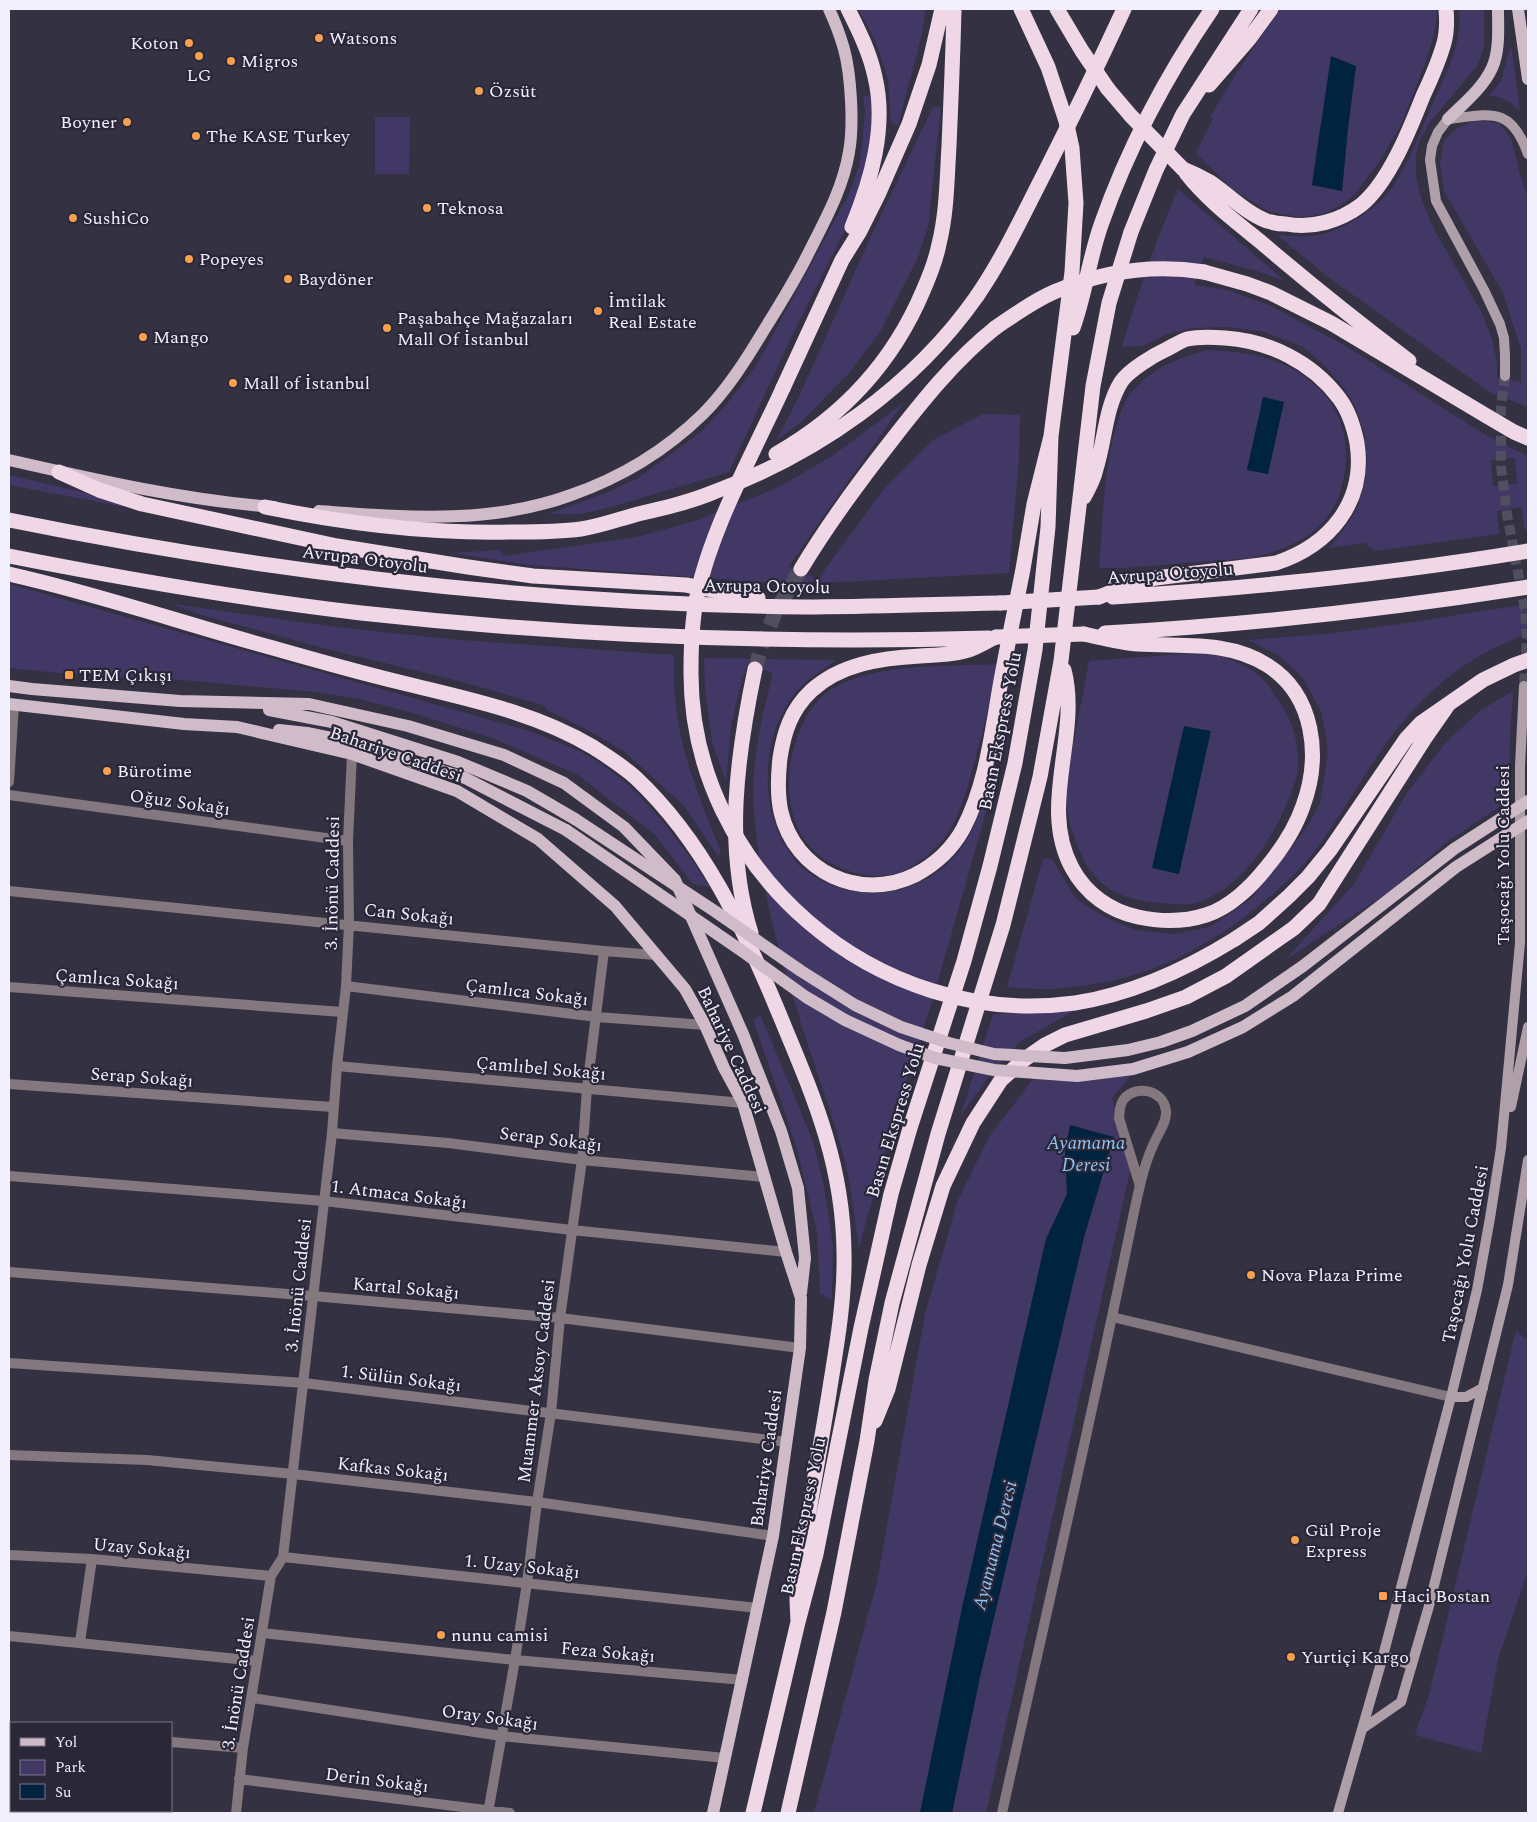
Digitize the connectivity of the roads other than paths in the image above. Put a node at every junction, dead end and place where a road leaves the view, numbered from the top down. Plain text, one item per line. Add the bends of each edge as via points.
1 (828, 9) edge
2 (848, 9) edge
3 (942, 9) edge
4 (954, 9) edge
5 (1021, 9) edge
6 (1057, 9) edge
7 (1124, 9) edge
8 (1212, 9) edge
9 (1250, 9) edge
10 (1271, 9) edge
11 (1446, 9) edge
12 (1498, 9) edge
13 (1518, 9) edge
14 (1528, 79) edge
15 (1183, 114) junction
16 (1448, 118) junction
17 (1528, 154) edge
18 (1183, 169) junction
19 (842, 260) junction
20 (1062, 355) junction
21 (1505, 376) tunnel mouth
22 (1459, 400) junction
23 (1051, 436) junction
24 (1528, 438) edge
25 (9, 460) edge
26 (59, 472) junction
27 (713, 493) junction
28 (266, 507) junction
29 (1079, 507) junction
30 (9, 520) edge
31 (1528, 551) edge
32 (9, 556) edge
33 (800, 569) tunnel mouth
34 (9, 574) edge
35 (1528, 587) edge
36 (1099, 597) junction
37 (806, 606) junction
38 (1084, 634) junction
39 (996, 638) junction
40 (1528, 660) edge
41 (1061, 662) junction
42 (756, 669) tunnel mouth
43 (9, 686) edge
44 (1524, 686) dead end
45 (214, 702) junction
46 (11, 704) edge
47 (1448, 705) junction
48 (237, 727) junction
49 (352, 754) junction
50 (9, 782) edge
51 (9, 795) edge
52 (1528, 801) edge
53 (1528, 821) edge
54 (348, 841) junction
55 (9, 891) edge
56 (349, 924) junction
57 (604, 951) junction
58 (656, 955) junction
59 (763, 976) junction
60 (346, 986) junction
61 (9, 987) edge
62 (342, 1012) junction
63 (597, 1017) junction
64 (705, 1025) junction
65 (1528, 1027) edge
66 (337, 1066) junction
67 (9, 1084) edge
68 (587, 1088) junction
69 (743, 1103) junction
70 (333, 1107) junction
71 (332, 1133) junction
72 (1501, 1148) junction
73 (582, 1160) junction
74 (1528, 1160) edge
75 (9, 1176) edge
76 (765, 1177) junction
77 (1140, 1186) junction
78 (324, 1201) junction
79 (572, 1230) junction
80 (786, 1252) junction
81 (9, 1272) edge
82 (313, 1296) junction
83 (801, 1298) junction
84 (1112, 1316) junction
85 (560, 1318) junction
86 (800, 1348) junction
87 (9, 1364) edge
88 (304, 1382) junction
89 (1483, 1388) junction
90 (1451, 1397) junction
91 (551, 1413) junction
92 (867, 1440) junction
93 (787, 1442) junction
94 (9, 1455) edge
95 (293, 1474) junction
96 (537, 1502) junction
97 (772, 1536) junction
98 (9, 1555) edge
99 (283, 1557) junction
100 (92, 1559) junction
101 (272, 1576) junction
102 (527, 1583) junction
103 (758, 1608) junction
104 (798, 1622) junction
105 (262, 1633) junction
106 (9, 1636) edge
107 (80, 1642) junction
108 (1383, 1656) junction
109 (515, 1660) junction
110 (258, 1661) junction
111 (1412, 1665) junction
112 (742, 1680) junction
113 (252, 1698) junction
114 (1362, 1729) junction
115 (501, 1736) junction
116 (172, 1742) edge
117 (243, 1748) junction
118 (724, 1758) junction
119 (239, 1779) junction
120 (488, 1812) edge
121 (236, 1813) edge
122 (510, 1813) edge
123 (713, 1813) edge
124 (753, 1813) edge
125 (788, 1813) edge
126 (1002, 1813) edge
127 (1338, 1813) edge

1 - 28 main road via 844,50 851,121 850,150 836,198 790,289 743,364 703,413 676,437 609,480 533,508 428,518
2 - 19 highway via 862,36 876,77 880,121 867,188
3 - 19 highway via 929,65 909,124 860,231
4 - 27 highway via 943,220 934,266 916,307 877,370 842,408 791,446
5 - 20 highway via 1048,66 1072,148 1075,231
6 - 18 highway, bridge via 1108,89
7 - 27 highway, bridge via 1015,234 994,272 961,319 925,358 849,421 782,463
8 - 20 highway via 1149,112 1124,166 1100,227 1075,321
9 - 15 highway
10 - 15 highway
11 - 18 highway via 1444,41 1437,65 1404,140 1378,185 1362,204 1347,214 1329,222 1310,225 1267,221 1210,182
12 - 16 main road via 1492,68 1475,92
13 - 14 main road
15 - 29 highway via 1144,197 1111,294 1093,386
16 - 17 main road via 1489,115 1504,118 1524,141
16 - 21 main road via 1432,146 1430,160 1436,201 1500,324 1506,355
18 - 22 highway via 1209,199 1296,272
19 - 47 highway, bridge via 713,542 696,600 690,672 701,751 713,787 739,840 776,891 820,932 862,962 918,987 989,1003 1074,1003 1150,983 1177,972 1235,939 1289,896 1330,850 1406,739 1421,723
20 - 23 highway
22 - 24 highway
22 - 33 highway, bridge via 1331,323 1247,284 1183,269 1140,270 1096,277 1053,292 1025,307 978,341 930,391 857,484
23 - 39 highway via 1026,542 982,782 963,829 951,848 926,869 890,884 855,884 839,879 808,860 788,832 778,794 785,732 801,701 826,679 861,664 969,650
23 - 104 highway, Basın Ekspress Yolu via 1048,527 1035,650 1014,763 966,951 891,1194 816,1554
25 - 26 main road
26 - 28 main road via 170,494
26 - 37 highway via 142,504 345,548 533,576 686,585
27 - 28 highway via 606,524 541,532 471,532 384,526
29 - 36 highway via 1096,470 1110,407 1122,381 1138,367 1187,339 1210,336 1236,338 1257,342 1293,358 1311,370 1340,399 1355,434 1359,465 1348,506 1330,532 1310,548 1276,564 1156,578
29 - 41 highway
30 - 37 highway, Avrupa Otoyolu via 152,547 358,578 604,599
31 - 36 highway, Avrupa Otoyolu via 1404,571
32 - 39 highway via 289,604 520,628 765,639
34 - 59 highway via 55,584 369,675 494,705 548,723 579,739 617,762 637,779 677,823 722,890
35 - 38 highway via 1278,620
36 - 37 highway, Avrupa Otoyolu, bridge via 1000,603
38 - 39 highway, bridge
38 - 41 highway via 1129,643 1202,645 1246,653 1269,665 1288,683 1302,703 1313,747 1311,778 1303,806 1274,858 1231,902 1208,915 1158,920 1130,915 1108,906 1085,887 1072,868 1059,820 1069,706
40 - 47 highway via 1484,680
41 - 92 highway via 1021,861 919,1200 885,1337
42 - 59 highway via 743,730 736,801 736,850 746,918
43 - 45 main road
44 - 72 main road, Taşocağı Yolu Caddesi via 1520,766 1520,943
45 - 52 main road, bridge via 332,722 458,762 527,791 575,819 855,1005 901,1027 994,1054 1065,1058 1128,1050 1192,1031 1246,1006 1454,849
45 - 83 main road via 309,704 408,726 504,755 564,783 624,827 650,852 675,880 782,1131 798,1188 805,1258
46 - 48 main road, Bahariye Caddesi
46 - 50 street
47 - 92 highway via 1319,904 1294,928 1226,976 1186,997 1065,1035 1045,1045 1001,1080 973,1123 944,1186 919,1265 888,1389
48 - 49 main road, Bahariye Caddesi
48 - 53 main road, bridge via 308,733 336,739 465,778 566,830 806,997 846,1020 935,1058 994,1070 1078,1076 1133,1069 1188,1052 1243,1027 1293,996 1456,867
49 - 54 street, 3. İnönü Caddesi
49 - 58 main road, Bahariye Caddesi via 457,791 538,839 615,906
51 - 54 street, Oğuz Sokağı
54 - 56 street, 3. İnönü Caddesi
55 - 56 street, Can Sokağı
56 - 57 street, Can Sokağı
56 - 60 street, 3. İnönü Caddesi
57 - 58 street, Can Sokağı
57 - 63 street, Muammer Aksoy Caddesi
58 - 64 main road, Bahariye Caddesi via 684,989
59 - 104 highway via 824,1127 834,1165 843,1227 840,1327 800,1567
60 - 62 street, 3. İnönü Caddesi
60 - 63 street, Çamlıca Sokağı
61 - 62 street, Çamlıca Sokağı
62 - 66 street, 3. İnönü Caddesi
63 - 64 street, Çamlıca Sokağı
63 - 68 street, Muammer Aksoy Caddesi
64 - 69 main road, Bahariye Caddesi
65 - 72 main road
66 - 68 street, Çamlıbel Sokağı
66 - 70 street, 3. İnönü Caddesi
67 - 70 street, Serap Sokağı
68 - 69 street, Çamlıbel Sokağı
68 - 73 street, Muammer Aksoy Caddesi
69 - 76 main road, Bahariye Caddesi
70 - 71 street, 3. İnönü Caddesi
71 - 73 street, Serap Sokağı via 448,1143
71 - 78 street, 3. İnönü Caddesi
72 - 90 main road, Taşocağı Yolu Caddesi via 1478,1285
73 - 76 street, Serap Sokağı
73 - 79 street, Muammer Aksoy Caddesi
74 - 89 main road via 1508,1285
75 - 78 street, 1. Atmaca Sokağı
76 - 80 main road, Bahariye Caddesi
77 - 77 street via 1166,1112 1162,1098 1148,1091 1129,1094 1123,1100 1119,1118
77 - 84 street
78 - 79 street, 1. Atmaca Sokağı
78 - 82 street, 3. İnönü Caddesi
79 - 80 street, 1. Atmaca Sokağı
79 - 85 street, Muammer Aksoy Caddesi
80 - 83 main road, Bahariye Caddesi
81 - 82 street, Kartal Sokağı
82 - 85 street, Kartal Sokağı
82 - 88 street, 3. İnönü Caddesi
83 - 86 main road, Bahariye Caddesi
84 - 90 street
84 - 126 street
85 - 86 street, Kartal Sokağı
85 - 91 street, Muammer Aksoy Caddesi
86 - 93 main road, Bahariye Caddesi
87 - 88 street, 1. Sülün Sokağı
88 - 91 street, 1. Sülün Sokağı
88 - 95 street, 3. İnönü Caddesi
89 - 90 main road via 1466,1397
89 - 111 main road
90 - 108 main road, Taşocağı Yolu Caddesi
91 - 93 street, 1. Sülün Sokağı
91 - 96 street, Muammer Aksoy Caddesi
92 - 125 highway via 834,1612
93 - 97 main road, Bahariye Caddesi
94 - 95 street, Kafkas Sokağı via 147,1460
95 - 96 street, Kafkas Sokağı
95 - 99 street, 3. İnönü Caddesi
96 - 97 street, Kafkas Sokağı
96 - 102 street, Muammer Aksoy Caddesi
97 - 103 main road, Bahariye Caddesi
98 - 100 street, Uzay Sokağı
99 - 101 street, 3. İnönü Caddesi
99 - 102 street, 1. Uzay Sokağı
100 - 101 street, Uzay Sokağı
100 - 107 street
101 - 105 street, 3. İnönü Caddesi
102 - 103 street, 1. Uzay Sokağı
102 - 109 street, Muammer Aksoy Caddesi
103 - 112 main road, Bahariye Caddesi
104 - 124 highway, Basın Ekspress Yolu
105 - 109 street, Feza Sokağı
105 - 110 street, 3. İnönü Caddesi
106 - 107 street
107 - 110 street
108 - 111 main road
108 - 114 main road, Taşocağı Yolu Caddesi
109 - 112 street, Feza Sokağı
109 - 115 street, Muammer Aksoy Caddesi
110 - 113 street, 3. İnönü Caddesi
111 - 114 main road via 1401,1702
112 - 118 main road, Bahariye Caddesi
113 - 115 street, Oray Sokağı
113 - 117 street, 3. İnönü Caddesi
114 - 127 main road, Taşocağı Yolu Caddesi
115 - 118 street, Oray Sokağı
115 - 120 street, Muammer Aksoy Caddesi
116 - 117 street
117 - 119 street, 3. İnönü Caddesi
118 - 123 main road, Bahariye Caddesi
119 - 120 street, Derin Sokağı
119 - 121 street, 3. İnönü Caddesi
120 - 122 street, Derin Sokağı

